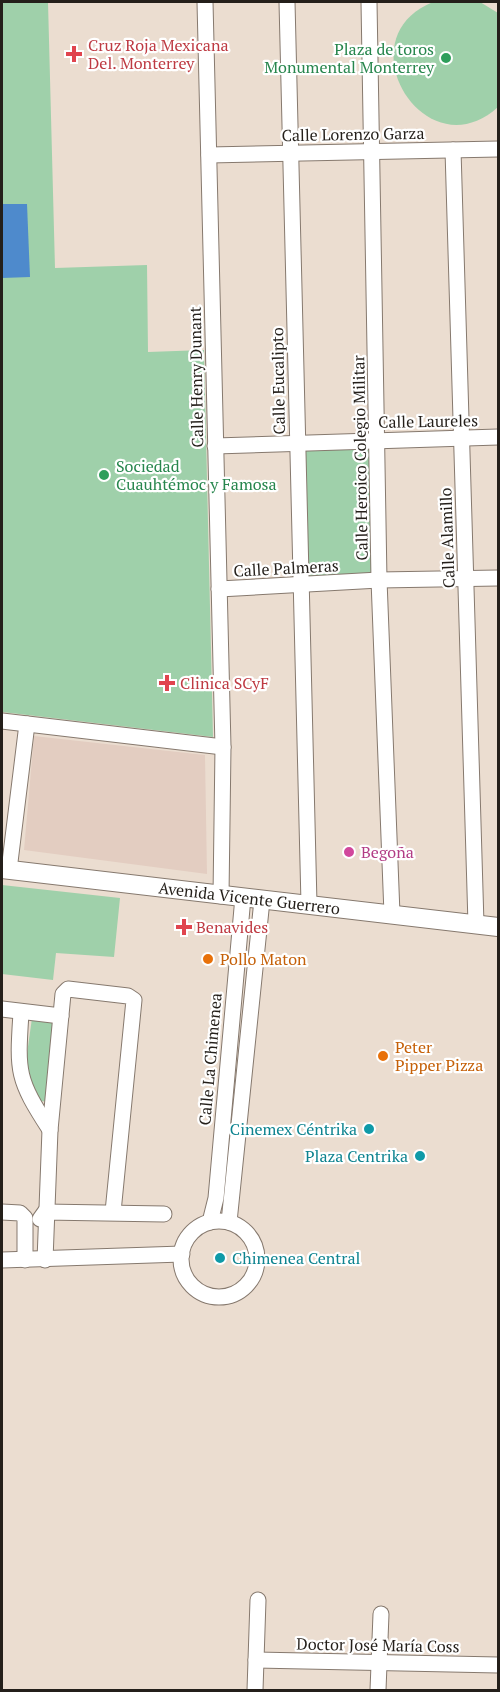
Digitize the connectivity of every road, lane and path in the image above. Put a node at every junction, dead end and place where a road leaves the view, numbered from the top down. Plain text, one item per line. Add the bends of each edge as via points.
1 (205, 2) edge
2 (287, 2) edge
3 (369, 2) edge
4 (498, 149) edge
5 (453, 150) junction
6 (371, 152) junction
7 (291, 153) junction
8 (209, 155) junction
9 (498, 437) edge
10 (461, 439) junction
11 (378, 440) junction
12 (298, 442) junction
13 (215, 446) junction
14 (498, 578) edge
15 (467, 579) junction
16 (379, 580) junction
17 (301, 585) junction
18 (219, 589) junction
19 (2, 721) edge
20 (27, 724) junction
21 (222, 747) junction
22 (5, 869) edge
23 (221, 896) junction
24 (243, 897) junction
25 (262, 900) junction
26 (309, 904) junction
27 (392, 914) junction
28 (476, 924) junction
29 (498, 927) edge
30 (2, 1009) edge
31 (21, 1013) junction
32 (61, 1016) junction
33 (50, 1130) junction
34 (2, 1212) edge
35 (45, 1212) junction
36 (113, 1212) junction
37 (164, 1214) dead end
38 (210, 1222) junction
39 (229, 1222) junction
40 (182, 1254) junction
41 (2, 1260) edge
42 (36, 1260) junction
43 (258, 1600) dead end
44 (381, 1614) dead end
45 (256, 1660) junction
46 (379, 1662) junction
47 (498, 1665) edge
48 (255, 1690) edge
49 (378, 1690) edge

1 - 8 street, Calle Henry Dunant
2 - 7 street, Calle Eucalipto
3 - 6 street, Calle Heroico Colegio Militar
4 - 5 street, Calle Lorenzo Garza
5 - 6 street, Calle Lorenzo Garza
5 - 10 street, Calle Alamillo
6 - 7 street, Calle Lorenzo Garza
6 - 11 street, Calle Heroico Colegio Militar
7 - 8 street, Calle Lorenzo Garza
7 - 12 street, Calle Eucalipto
8 - 13 street, Calle Henry Dunant
9 - 10 street, Calle Laureles
10 - 11 street, Calle Laureles
10 - 15 street, Calle Alamillo
11 - 12 street, Calle Laureles
11 - 16 street, Calle Heroico Colegio Militar
12 - 13 street, Calle Laureles
12 - 17 street, Calle Eucalipto
13 - 18 street, Calle Henry Dunant
14 - 15 street, Calle Palmeras
15 - 16 street, Calle Palmeras
15 - 28 street, Calle Alamillo
16 - 17 street, Calle Palmeras
16 - 27 street, Calle Heroico Colegio Militar
17 - 18 street, Calle Palmeras
17 - 26 street, Calle Eucalipto
18 - 21 street, Calle Henry Dunant
19 - 20 street
20 - 21 street
20 - 22 street
21 - 23 street, Calle Henry Dunant
22 - 23 main road, Avenida Vicente Guerrero
23 - 24 main road, Avenida Vicente Guerrero
24 - 25 main road, Avenida Vicente Guerrero
24 - 38 street, Calle La Chimenea via 216,1198
25 - 26 main road, Avenida Vicente Guerrero
25 - 39 street
26 - 27 main road, Avenida Vicente Guerrero
27 - 28 main road, Avenida Vicente Guerrero
28 - 29 main road, Avenida Vicente Guerrero
30 - 31 street
31 - 32 street
31 - 33 street via 19,1072
32 - 33 street
32 - 36 street via 63,994 68,989 134,1000
33 - 35 street
34 - 42 street via 21,1213 25,1218
35 - 36 street
35 - 42 street
36 - 37 street
38 - 39 street
38 - 40 street via 189,1236
39 - 40 street via 246,1232 256,1250 255,1273 240,1291 218,1298 196,1290 183,1272
40 - 42 street
41 - 42 street
43 - 45 street
44 - 46 street
45 - 46 street, Doctor José María Coss
45 - 48 street
46 - 47 street, Doctor José María Coss
46 - 49 street

